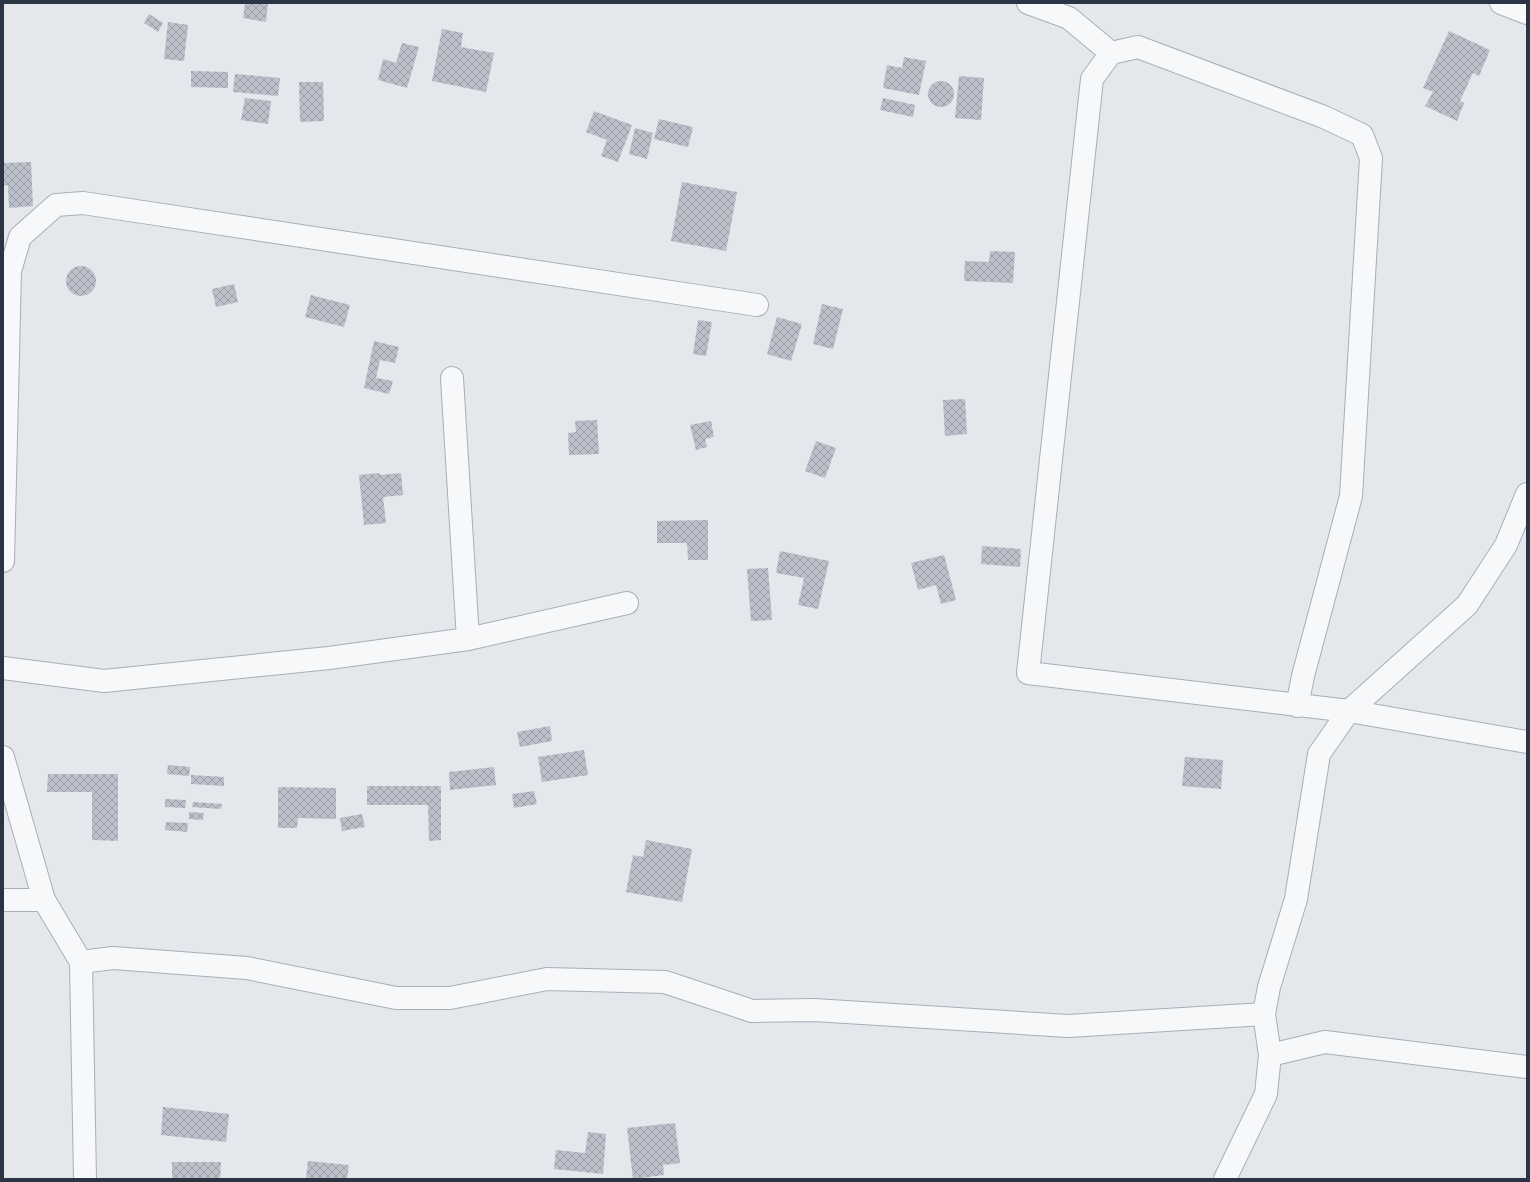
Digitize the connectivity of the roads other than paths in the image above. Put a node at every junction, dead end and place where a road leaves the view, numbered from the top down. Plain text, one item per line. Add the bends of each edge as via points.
1 (1028, 3) edge
2 (1501, 3) edge
3 (1527, 13) edge
4 (1111, 53) junction
5 (6, 293) edge
6 (757, 305) dead end
7 (452, 378) dead end
8 (1527, 494) edge
9 (3, 561) edge
10 (627, 602) dead end
11 (468, 639) junction
12 (3, 668) edge
13 (1297, 706) junction
14 (1349, 710) junction
15 (1527, 742) edge
16 (3, 757) edge
17 (3, 900) edge
18 (44, 900) junction
19 (81, 962) junction
20 (1264, 1014) junction
21 (1270, 1055) junction
22 (1527, 1067) edge
23 (85, 1179) edge
24 (1225, 1179) edge

1 - 4 street via 1069,18
2 - 3 street
4 - 13 street via 1138,47 1324,117 1362,135 1371,158 1351,496
4 - 13 street via 1092,79 1028,673
5 - 6 street via 20,237 56,205 82,203
5 - 9 street
7 - 11 street
8 - 14 street via 1506,545 1467,605
10 - 11 street
11 - 12 street via 329,658 104,681
13 - 14 street
14 - 15 street
14 - 20 street via 1319,754 1296,898 1269,987
16 - 18 street
17 - 18 street
18 - 19 street
19 - 20 street via 113,958 247,968 396,998 450,998 547,978 665,982 752,1011 814,1010 1068,1026
19 - 23 street
20 - 21 street
21 - 22 street via 1325,1042
21 - 24 street via 1266,1094

